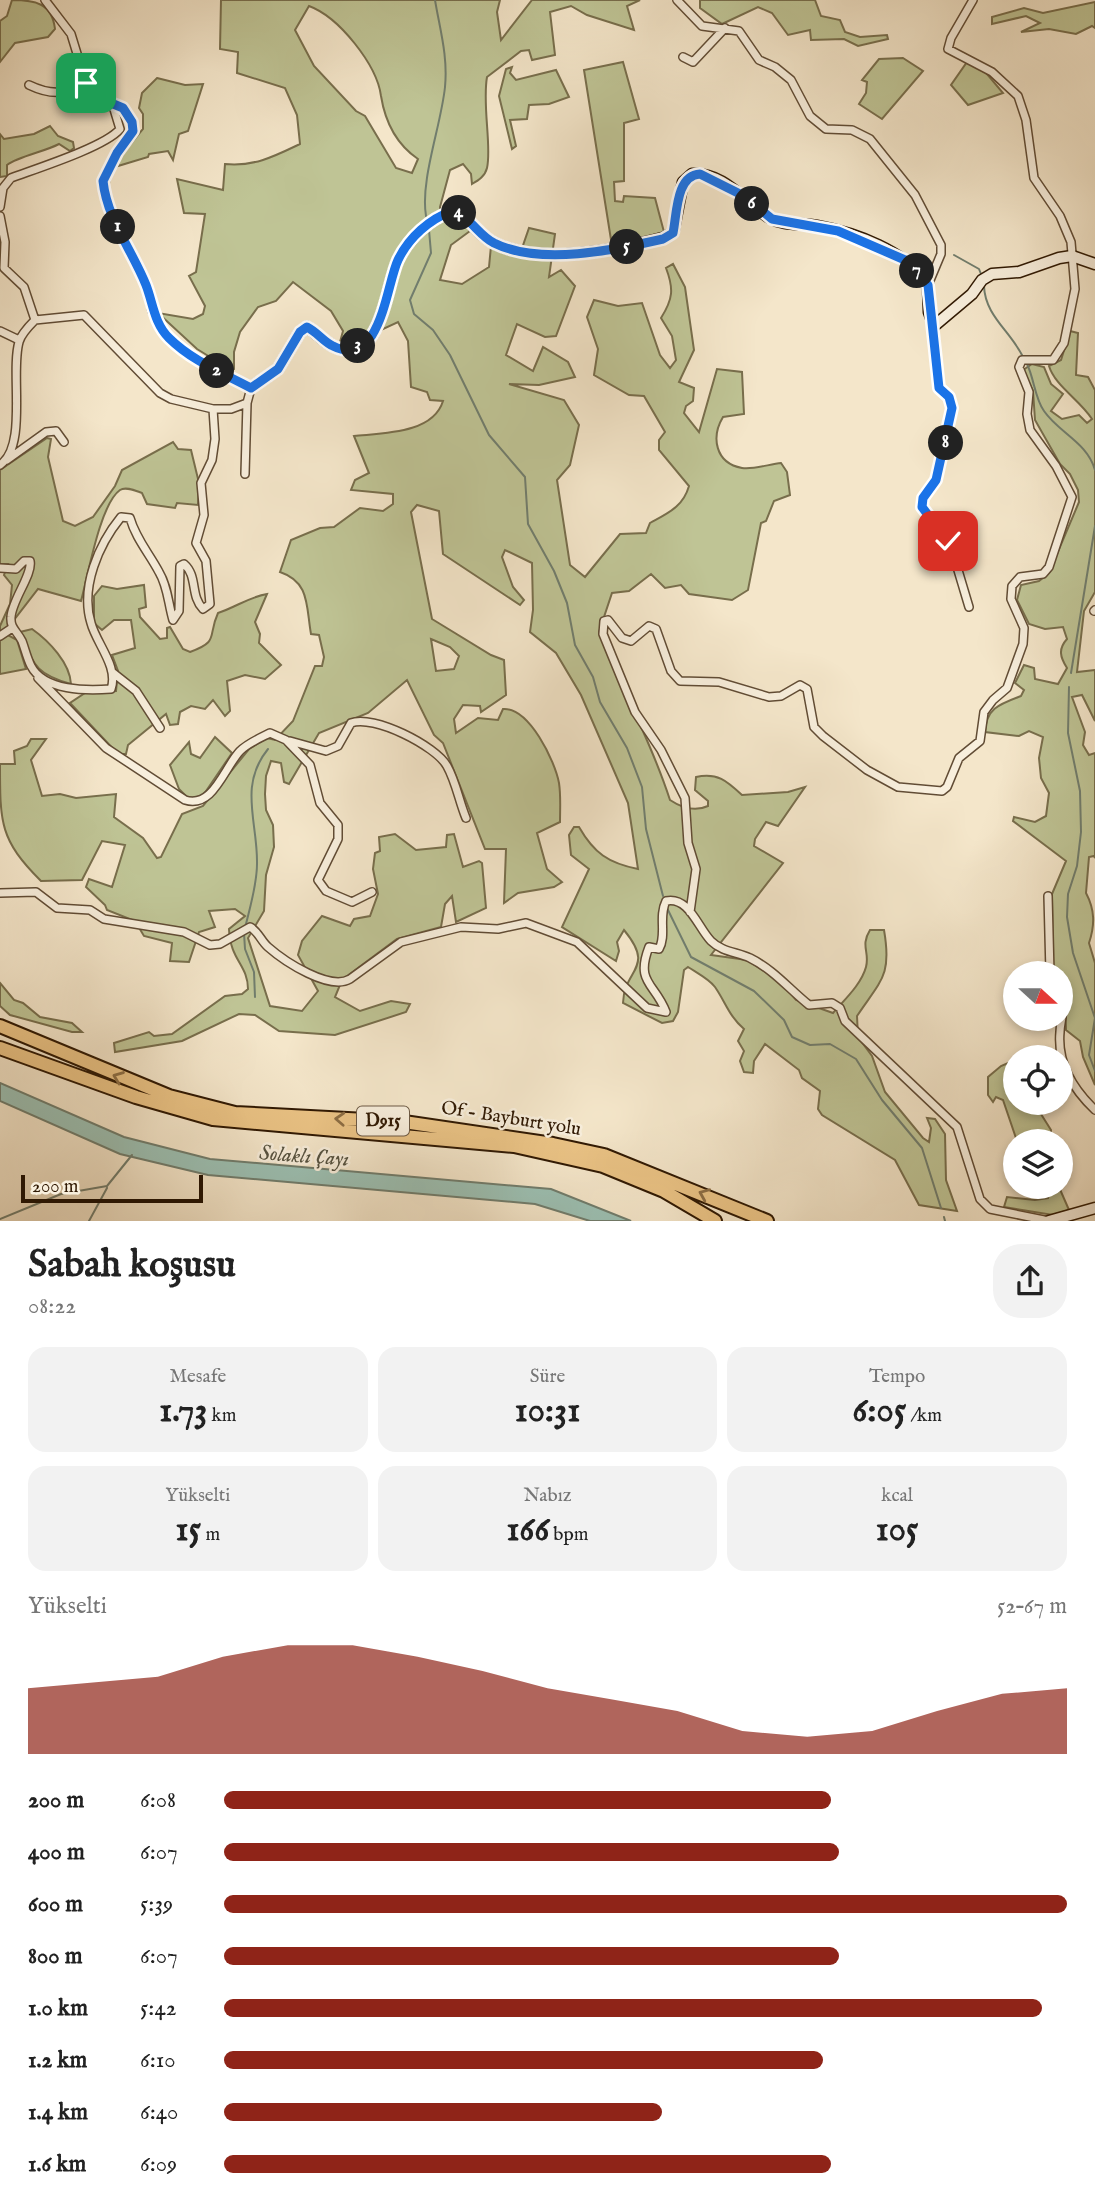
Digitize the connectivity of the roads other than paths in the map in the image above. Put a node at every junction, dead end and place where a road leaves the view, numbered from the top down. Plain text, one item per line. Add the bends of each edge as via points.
1 (45, 0) edge
2 (677, 0) edge
3 (973, 0) edge
4 (726, 27) junction
5 (683, 57) dead end
6 (86, 83) junction
7 (29, 85) dead end
8 (111, 103) junction
9 (0, 207) edge
10 (0, 216) edge
11 (1072, 256) junction
12 (1095, 264) edge
13 (928, 285) junction
14 (36, 320) junction
15 (934, 326) junction
16 (0, 331) edge
17 (19, 340) junction
18 (251, 388) junction
19 (247, 403) junction
20 (213, 410) junction
21 (64, 442) dead end
22 (4, 463) edge
23 (245, 474) dead end
24 (0, 568) edge
25 (969, 607) dead end
26 (12, 628) junction
27 (0, 636) edge
28 (32, 668) junction
29 (112, 672) junction
30 (160, 728) dead end
31 (286, 740) junction
32 (466, 818) dead end
33 (0, 892) edge
34 (372, 892) dead end
35 (1048, 896) dead end
36 (690, 912) junction
37 (1051, 961) edge
38 (5, 1028) edge
39 (1060, 1031) edge
40 (28, 1038) junction
41 (0, 1048) edge
42 (18, 1057) junction
43 (1095, 1110) edge
44 (1095, 1208) edge
45 (760, 1220) edge
46 (715, 1221) edge
47 (1049, 1221) edge

1 - 6 street via 71,34
2 - 4 street via 702,26
3 - 11 street via 948,49 992,72 1018,96 1034,178 1060,216
4 - 5 street via 693,62
4 - 13 street via 739,31 759,60 783,72 810,116 826,129 852,130 870,139 915,195 941,245
6 - 7 street via 70,92 50,93
6 - 8 street via 106,93
8 - 9 street via 120,121 114,136 11,177 2,188
8 - 18 street via 123,108 133,131 107,170 105,197 147,287 152,311 168,337 198,361
10 - 14 street via 4,268 24,287
11 - 12 street
11 - 15 street via 1019,272 992,274
11 - 36 street via 1074,303 1064,343 1053,360 1022,360 1019,367 1030,392 1030,430 1056,466 1072,505 1049,566 1042,574 1020,578 1012,586 1010,599 1024,628 1023,644 1007,688 984,712 980,741 959,758 947,787 934,793 908,790 867,770 814,727 807,688 800,685 769,697 719,682 680,681 670,671 656,629 649,626 626,641 604,621 603,634 635,712 662,750 685,798 688,843 696,869
13 - 15 street
13 - 18 street via 905,260 838,231 772,219 744,196 692,174 683,182 673,233 593,253 511,250 478,234 469,219 452,211 430,220 399,258 384,313 367,342 350,350 333,346 307,327 278,369
14 - 17 street
14 - 20 street via 84,315 160,393
15 - 25 street via 939,388 952,408 936,480 922,507 948,541
16 - 17 street
17 - 22 street via 15,432
18 - 19 street
19 - 20 street
19 - 23 street
20 - 29 street via 215,439 212,460 201,483 204,515 196,543 206,561 210,604 203,609 197,602 191,570 184,564 180,566 179,611 173,620 161,574 138,540 130,518 121,517 96,558 88,609
21 - 22 street via 56,431 46,432
24 - 26 street via 16,569 30,561 15,600
26 - 27 street
26 - 28 street
28 - 29 street via 48,682 79,689 111,689
28 - 31 street via 43,686 106,748 195,804 205,800 241,750 270,733
29 - 30 street via 135,691
31 - 32 street via 326,751 338,746 351,723 377,723 440,756
31 - 34 street via 310,765 320,803 338,825 338,839 318,880 326,891 352,902
33 - 36 street via 36,892 57,908 90,910 104,919 184,932 210,945 250,927 278,955 331,984 342,984 401,942 461,928 498,929 526,923 577,942 647,1008 666,1013 647,984 643,962 649,947 659,949 662,943 666,901 677,902
35 - 37 street
36 - 47 street via 712,943 760,964 809,1004 832,1003 841,1008 845,1021 957,1127 980,1199 990,1209
38 - 40 highway, Of - Bayburt yolu / D915
38 - 41 highway
39 - 43 street via 1066,1078
40 - 42 highway via 29,1047
45 -> 40 highway, Of - Bayburt yolu / D915 via 604,1155 404,1122 235,1113 169,1096
41 - 42 highway, Of - Bayburt yolu / D915
42 - 46 highway, Of - Bayburt yolu / D915 via 213,1119 514,1146 603,1166 664,1191
44 - 47 street

